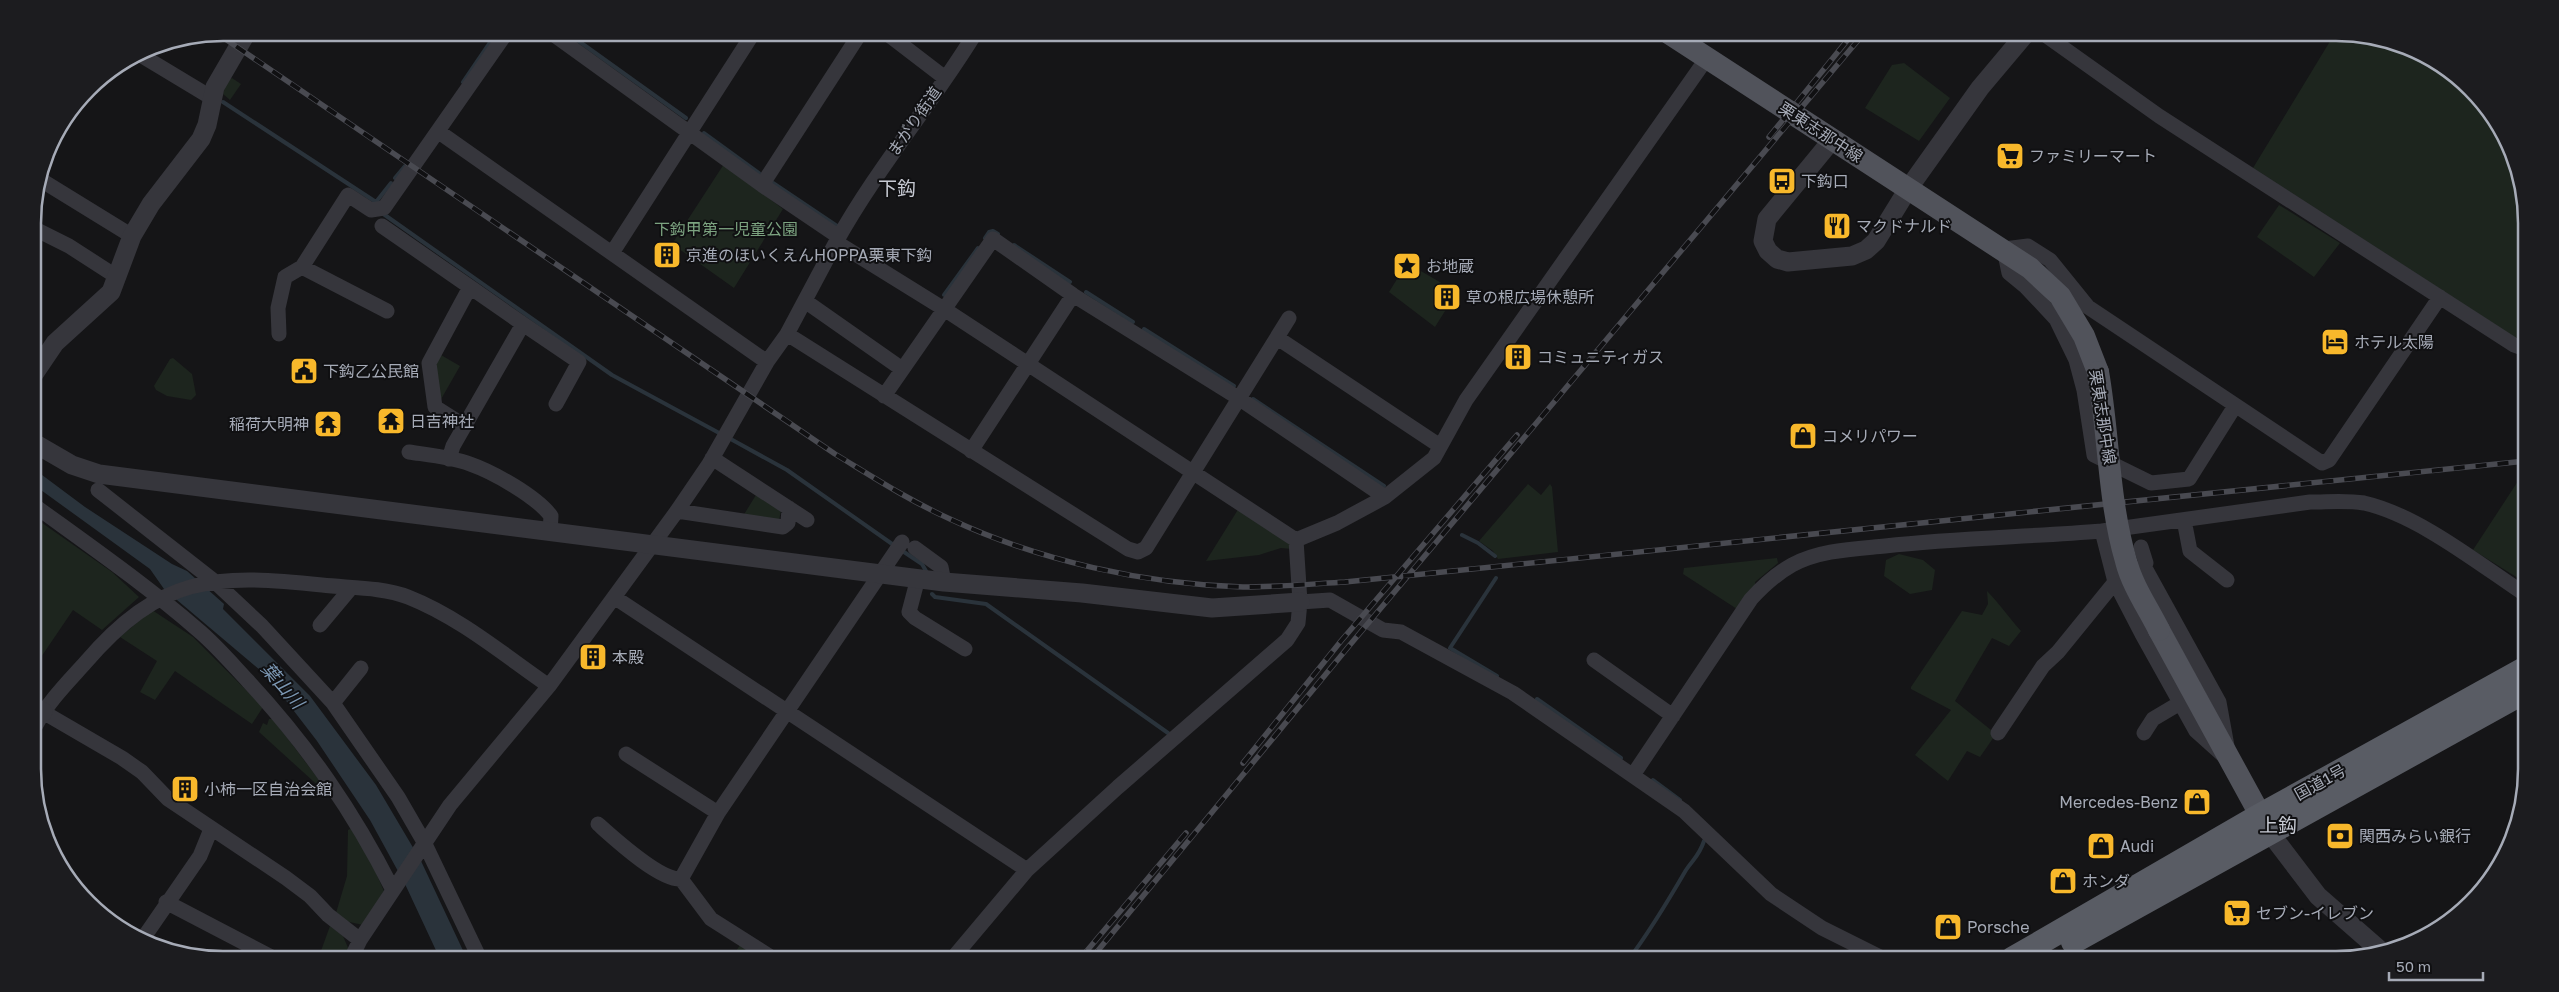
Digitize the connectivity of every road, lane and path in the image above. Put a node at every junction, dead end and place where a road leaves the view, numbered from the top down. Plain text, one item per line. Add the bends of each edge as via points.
1 (242, 41) edge
2 (501, 41) edge
3 (563, 41) edge
4 (748, 41) edge
5 (855, 41) edge
6 (897, 41) edge
7 (970, 41) edge
8 (1681, 41) edge
9 (2019, 41) edge
10 (2053, 41) edge
11 (147, 58) edge
12 (1707, 58) junction
13 (944, 78) junction
14 (212, 98) junction
15 (439, 132) junction
16 (690, 132) junction
17 (1832, 140) junction
18 (46, 183) edge
19 (762, 185) junction
20 (1908, 189) junction
21 (382, 226) dead end
22 (41, 232) edge
23 (132, 236) junction
24 (838, 240) junction
25 (2004, 249) junction
26 (612, 253) junction
27 (302, 267) junction
28 (117, 277) junction
29 (470, 286) junction
30 (1073, 295) junction
31 (2440, 297) junction
32 (805, 300) junction
33 (944, 309) junction
34 (387, 311) dead end
35 (1289, 318) dead end
36 (523, 324) junction
37 (279, 334) dead end
38 (786, 334) junction
39 (1278, 339) junction
40 (2518, 347) edge
41 (767, 362) junction
42 (41, 364) edge
43 (1028, 364) junction
44 (902, 370) junction
45 (884, 396) junction
46 (1240, 399) junction
47 (556, 404) dead end
48 (2235, 406) junction
49 (465, 426) junction
50 (1440, 446) junction
51 (41, 447) edge
52 (971, 451) junction
53 (409, 452) dead end
54 (712, 458) junction
55 (449, 459) junction
56 (1194, 471) junction
57 (98, 490) dead end
58 (1385, 496) junction
59 (790, 508) junction
60 (41, 511) edge
61 (677, 511) junction
62 (807, 520) dead end
63 (2184, 520) junction
64 (2102, 531) junction
65 (550, 532) junction
66 (1296, 540) junction
67 (651, 546) junction
68 (2141, 547) dead end
69 (2144, 566) junction
70 (880, 573) junction
71 (918, 578) junction
72 (2219, 579) dead end
73 (214, 580) junction
74 (944, 582) junction
75 (2115, 582) junction
76 (351, 588) junction
77 (2518, 590) edge
78 (614, 597) junction
79 (160, 598) junction
80 (1300, 602) junction
81 (320, 626) dead end
82 (965, 649) dead end
83 (1594, 660) dead end
84 (360, 668) dead end
85 (2518, 673) edge
86 (549, 686) junction
87 (2518, 695) edge
88 (333, 703) junction
89 (2180, 703) junction
90 (41, 712) edge
91 (787, 712) junction
92 (1673, 716) junction
93 (41, 717) edge
94 (1998, 733) dead end
95 (2144, 733) dead end
96 (626, 754) dead end
97 (2228, 760) junction
98 (1633, 775) junction
99 (718, 813) junction
100 (598, 824) dead end
101 (2264, 824) junction
102 (211, 830) junction
103 (422, 844) junction
104 (1027, 870) junction
105 (681, 879) junction
106 (394, 887) junction
107 (166, 902) junction
108 (146, 933) edge
109 (360, 940) junction
110 (2375, 946) edge
111 (258, 951) edge
112 (355, 951) edge
113 (476, 951) edge
114 (761, 951) edge
115 (959, 951) edge
116 (1868, 951) edge
117 (2027, 951) edge
118 (2056, 951) edge

1 - 14 street
2 - 15 street
3 - 16 street
4 - 16 street
5 - 19 street
6 - 13 street
7 - 13 street, まがり街道
8 - 12 main road, 栗東志那中線
9 - 20 street via 1980,88
10 - 31 street via 2159,116
11 - 14 street
12 - 17 main road, 栗東志那中線
12 - 50 street via 1466,400
13 - 24 street, まがり街道 via 889,156
14 - 23 street via 201,139 151,204
15 - 26 street
15 - 27 street via 377,209 348,195
16 - 19 street
16 - 26 street
17 - 20 main road, 栗東志那中線
17 - 20 street via 1767,219 1763,241 1777,259 1788,262 1852,256 1866,250 1876,241
18 - 23 street
19 - 24 street
20 - 25 main road, 栗東志那中線
21 - 29 street
22 - 28 street
23 - 28 street
24 - 32 street, まがり街道
24 - 33 street
25 - 48 street via 2028,246 2050,260 2088,307
25 - 48 street via 2009,273 2056,319 2076,360 2094,455 2151,483 2189,479
25 - 97 main road, 栗東志那中線, bridge via 2060,296 2084,336 2098,372 2117,521 2126,563
26 - 41 street
27 - 34 street
27 - 37 street via 285,277 278,308
28 - 42 street via 111,292 55,343
29 - 36 street
29 - 49 street via 429,363 435,407
30 - 33 street via 994,239
30 - 43 street
30 - 46 street
31 - 40 street
31 - 48 street via 2329,460 2322,463
32 - 38 street, まがり街道
32 - 44 street
33 - 43 street
33 - 44 street
35 - 39 street
36 - 47 street via 579,362
36 - 49 street
38 - 41 street, まがり街道
38 - 45 street
39 - 46 street
39 - 50 street
41 - 54 street, まがり街道
43 - 52 street
43 - 56 street
44 - 45 street
45 - 52 street
46 - 56 street
46 - 58 street
49 - 55 street
50 - 58 street via 1434,458
51 - 65 street via 72,465 99,474
52 - 56 street via 1128,549 1138,552 1146,548
53 - 55 street
54 - 59 street
54 - 61 street, まがり街道
55 - 65 street via 471,464 543,506 550,516
56 - 66 street
57 - 73 street
58 - 66 street via 1338,523
59 - 61 street via 788,523 783,528
59 - 62 street
60 - 79 street
61 - 67 street, まがり街道
63 - 64 street
63 - 72 street via 2190,551
63 - 77 street via 2310,502 2364,504 2389,511 2420,526
64 - 75 street
64 - 92 street via 1842,550 1792,564 1770,579 1751,599
65 - 67 street
66 - 80 street
67 - 70 street
67 - 78 street, まがり街道
68 - 69 street
69 - 75 street
69 - 97 street via 2219,702
70 - 71 street
70 - 74 street via 904,547 941,567
70 - 91 street
71 - 74 street
71 - 82 street via 909,612
73 - 76 street via 245,579
73 - 79 street
73 - 88 street via 268,632
74 - 80 street via 1212,608
75 - 89 street
75 - 94 street via 2044,666
76 - 81 street
76 - 86 street via 390,592 441,612
78 - 86 street, まがり街道
78 - 91 street
79 - 90 street via 114,630
79 - 106 street via 228,659 314,758
80 - 98 street via 1330,600 1382,630 1401,632 1513,693
80 - 104 street via 1298,623 1287,640
83 - 92 street
84 - 88 street
85 - 101 highway, 国道1号
86 - 103 street, まがり街道 via 487,758
87 - 101 highway, 国道1号
88 - 103 street via 398,797
89 - 95 street via 2153,719
89 - 97 street via 2196,731
91 - 99 street
91 - 104 street
92 - 98 street
93 - 102 street via 122,758 142,772 168,799
96 - 99 street
97 - 101 main road, 栗東志那中線
98 - 116 street via 1684,811 1771,894 1822,928
99 - 105 street
100 - 105 street via 656,869 672,879
101 - 110 street via 2318,896
101 - 117 highway, 国道1号
101 - 118 highway, 国道1号
102 - 107 street via 200,856
102 - 109 street via 286,878
103 - 106 street, まがり街道
103 - 113 street
104 - 115 street
105 - 114 street via 711,919
106 - 109 street, まがり街道
107 - 108 street
107 - 111 street
109 - 112 street, まがり街道

